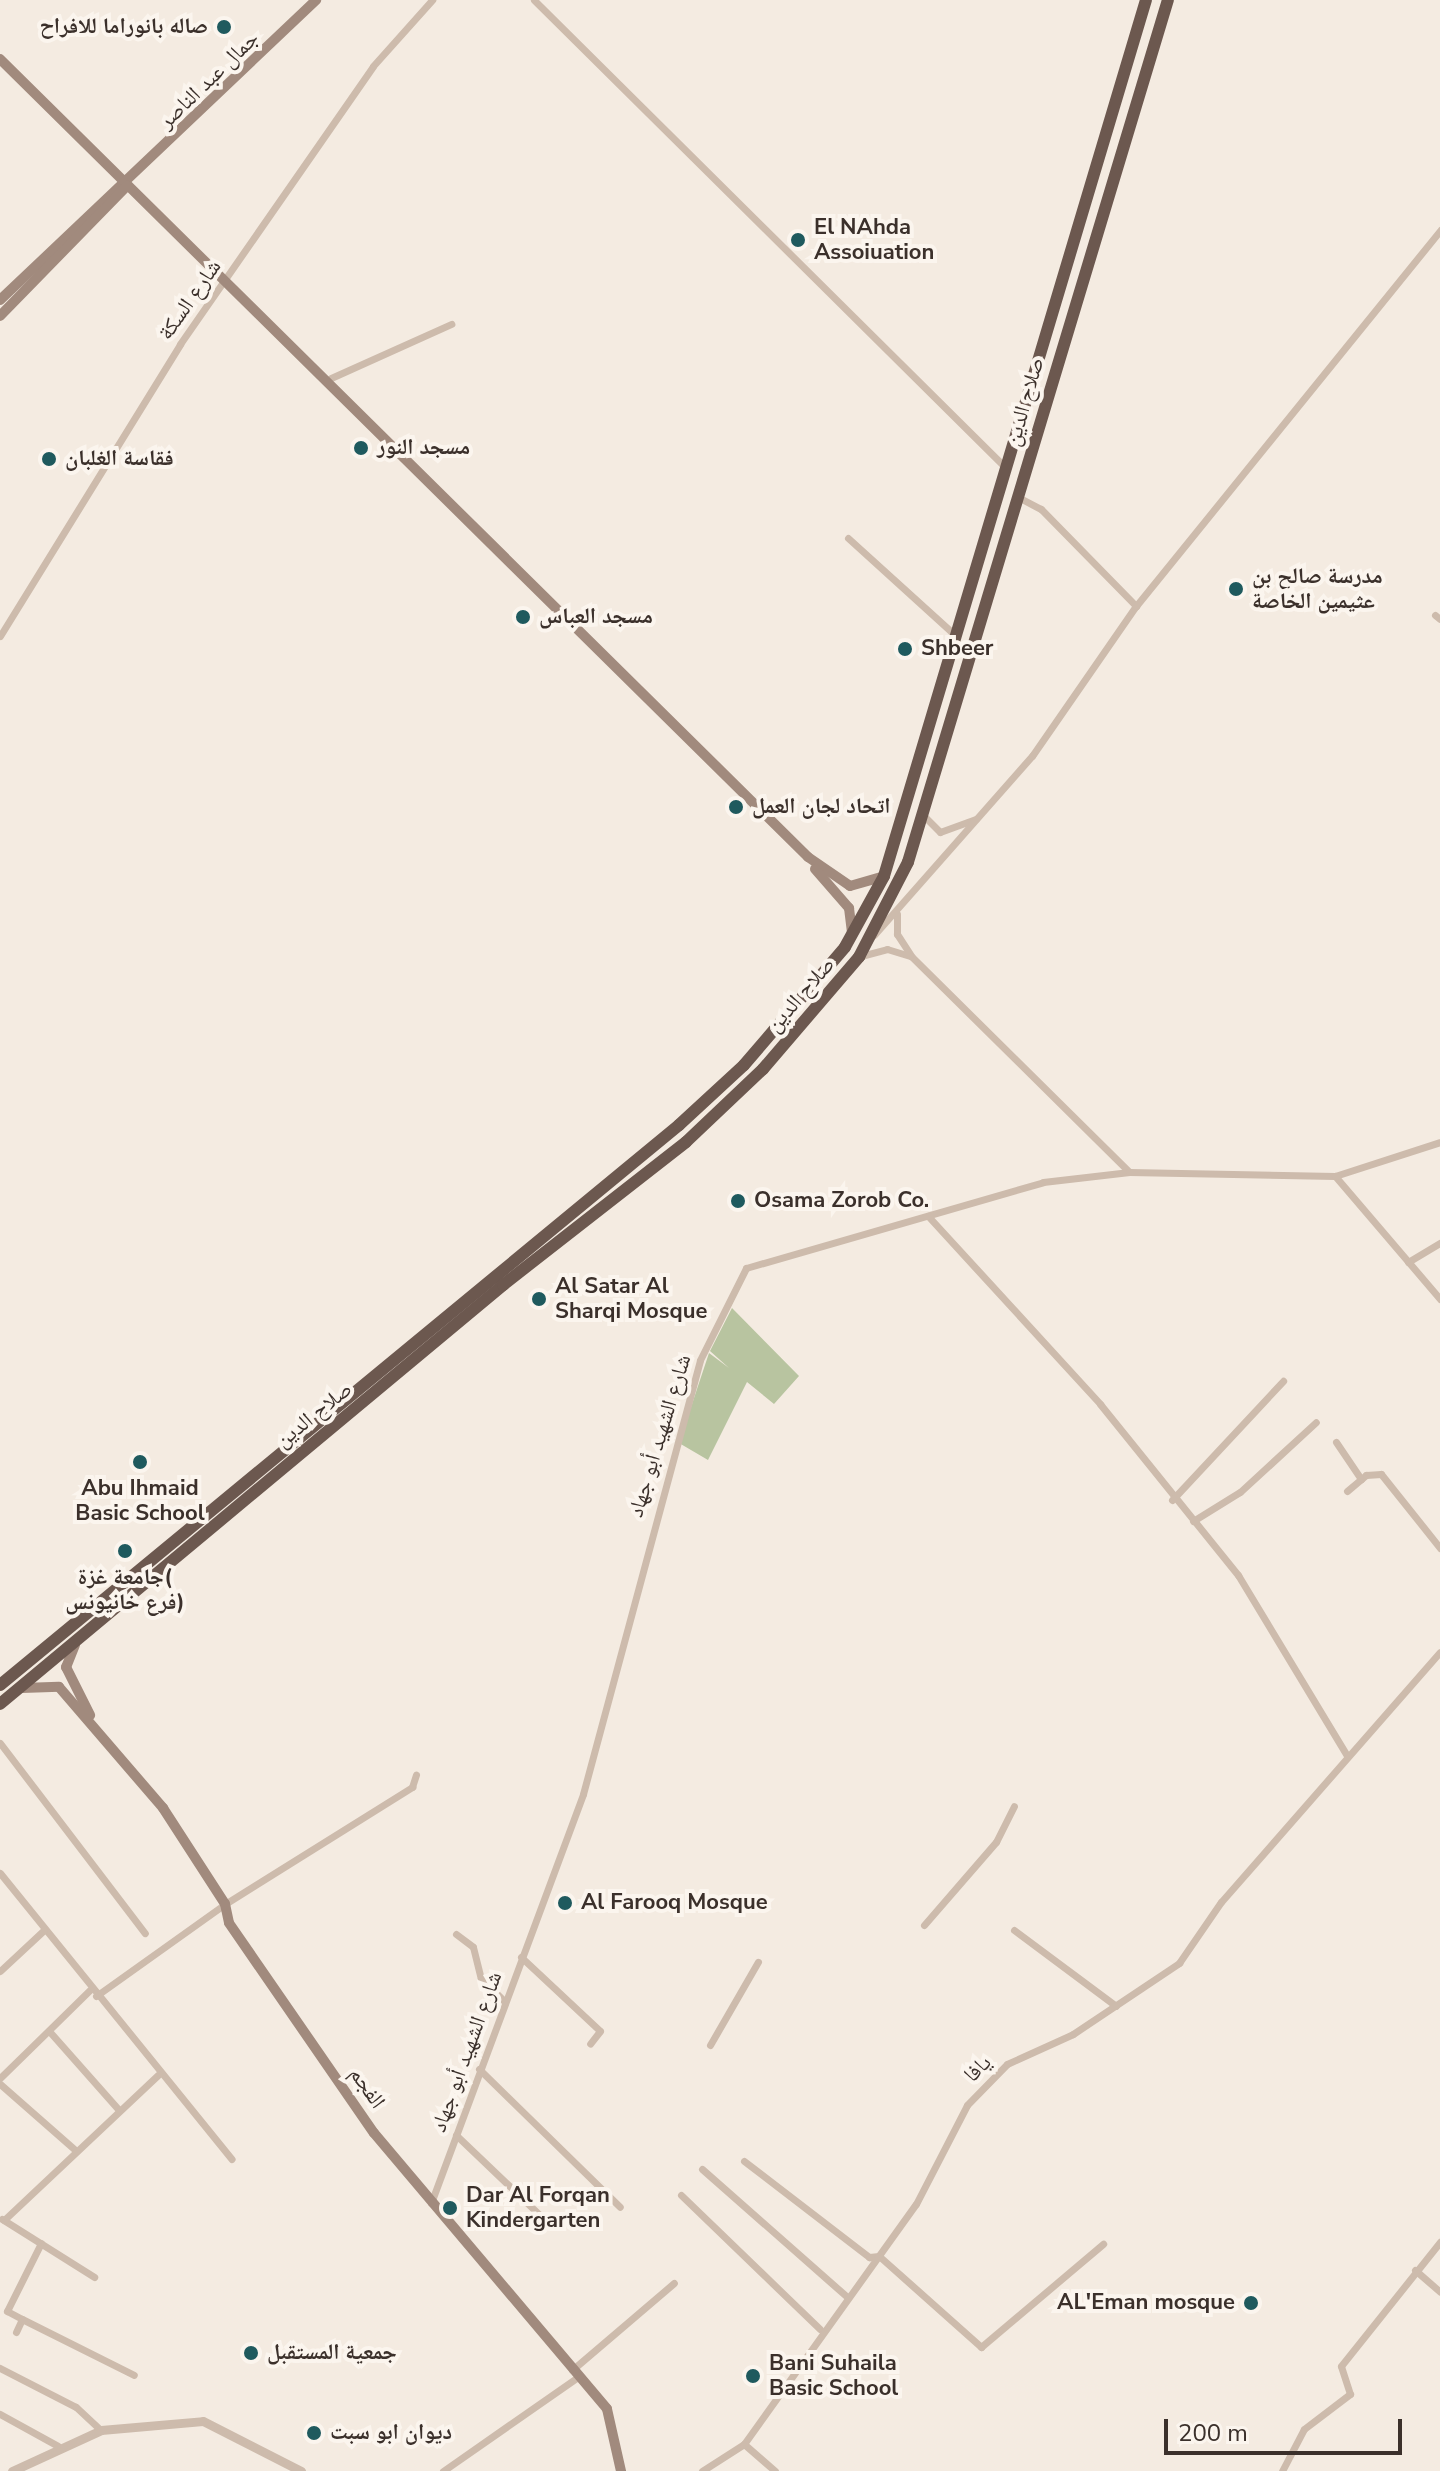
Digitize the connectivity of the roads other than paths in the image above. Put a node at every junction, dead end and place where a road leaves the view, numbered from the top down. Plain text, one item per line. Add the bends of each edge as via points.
1 (316, 0) edge
2 (432, 0) edge
3 (534, 0) edge
4 (1146, 0) edge
5 (1168, 0) edge
6 (0, 59) edge
7 (127, 186) junction
8 (1440, 230) edge
9 (1076, 235) junction
10 (1094, 243) junction
11 (227, 278) junction
12 (0, 300) edge
13 (0, 316) edge
14 (451, 324) dead end
15 (331, 378) junction
16 (1008, 470) junction
17 (1018, 497) junction
18 (848, 538) dead end
19 (1136, 606) junction
20 (0, 636) edge
21 (958, 637) junction
22 (984, 814) junction
23 (923, 815) junction
24 (808, 857) junction
25 (884, 876) junction
26 (899, 911) junction
27 (874, 935) junction
28 (852, 937) junction
29 (859, 957) junction
30 (912, 957) junction
31 (720, 1089) junction
32 (728, 1104) junction
33 (679, 1125) junction
34 (686, 1142) junction
35 (1440, 1142) edge
36 (1129, 1172) junction
37 (1335, 1176) junction
38 (928, 1216) junction
39 (1440, 1243) edge
40 (1408, 1262) junction
41 (1440, 1299) edge
42 (1283, 1381) dead end
43 (1316, 1422) dead end
44 (1336, 1442) dead end
45 (284, 1446) junction
46 (292, 1458) junction
47 (1361, 1479) junction
48 (1347, 1491) dead end
49 (1172, 1500) junction
50 (1193, 1521) junction
51 (1440, 1548) edge
52 (78, 1639) junction
53 (1440, 1652) edge
54 (0, 1684) edge
55 (20, 1688) junction
56 (0, 1704) edge
57 (90, 1715) junction
58 (0, 1743) edge
59 (1347, 1756) junction
60 (416, 1775) dead end
61 (1014, 1806) dead end
62 (1, 1875) edge
63 (225, 1904) junction
64 (924, 1925) dead end
65 (44, 1930) junction
66 (1014, 1930) dead end
67 (145, 1933) dead end
68 (456, 1934) dead end
69 (521, 1957) junction
70 (758, 1962) dead end
71 (0, 1971) edge
72 (93, 1993) junction
73 (504, 2001) junction
74 (1116, 2006) junction
75 (49, 2031) junction
76 (590, 2044) dead end
77 (710, 2045) dead end
78 (479, 2069) junction
79 (158, 2075) junction
80 (0, 2081) edge
81 (119, 2110) junction
82 (456, 2135) junction
83 (74, 2149) junction
84 (232, 2159) dead end
85 (744, 2161) dead end
86 (702, 2169) dead end
87 (681, 2195) dead end
88 (431, 2205) junction
89 (620, 2207) dead end
90 (1, 2219) edge
91 (546, 2221) dead end
92 (1440, 2242) edge
93 (41, 2243) junction
94 (1103, 2244) dead end
95 (879, 2256) junction
96 (1415, 2270) junction
97 (94, 2277) dead end
98 (674, 2283) dead end
99 (1440, 2292) edge
100 (846, 2296) junction
101 (22, 2319) junction
102 (820, 2329) junction
103 (16, 2332) dead end
104 (0, 2368) edge
105 (575, 2373) junction
106 (134, 2375) dead end
107 (0, 2414) edge
108 (101, 2430) junction
109 (744, 2444) junction
110 (58, 2446) junction
111 (12, 2471) edge
112 (301, 2471) edge
113 (443, 2471) edge
114 (621, 2471) edge
115 (702, 2471) edge
116 (775, 2471) edge
117 (1282, 2471) edge

1 - 7 main road, جمال عبد الناصر
2 - 11 street, شارع السكة via 373,66
3 - 16 street
4 - 9 highway, صلاح الدين
5 - 10 highway, صلاح الدين
6 - 7 main road
7 - 11 main road
7 - 12 main road, جمال عبد الناصر
7 - 13 main road, جمال عبد الناصر
8 - 19 street
9 - 10 highway via 1079,247
9 - 16 highway, صلاح الدين
10 - 17 highway, صلاح الدين
11 - 15 main road
11 - 20 street, شارع السكة
14 - 15 street
15 - 24 main road
16 - 21 highway, صلاح الدين
17 - 19 street via 1041,509
17 - 23 highway, صلاح الدين
18 - 21 street
19 - 22 street
21 - 25 highway, صلاح الدين
22 - 23 street via 947,832
22 - 26 street
23 - 27 highway, صلاح الدين
24 - 25 main road via 850,886
24 - 28 main road via 849,908
25 - 28 highway, صلاح الدين
26 - 27 street
26 - 30 street via 897,934
27 - 29 highway, صلاح الدين
28 - 31 highway, صلاح الدين
29 - 30 street via 887,949
29 - 32 highway, صلاح الدين
30 - 36 street
31 - 32 highway
31 - 33 highway, صلاح الدين
32 - 34 highway, صلاح الدين
33 - 34 highway via 689,1129
33 - 45 highway, صلاح الدين
34 - 46 highway, صلاح الدين
35 - 37 street, شارع الشهيد أبو جهاد
36 - 37 street, شارع الشهيد أبو جهاد
36 - 38 street, شارع الشهيد أبو جهاد via 1043,1182
37 - 40 street
38 - 49 street via 1100,1404
38 - 69 street, شارع الشهيد أبو جهاد via 746,1268 700,1360 583,1794
39 - 40 street
40 - 41 street
42 - 49 street
43 - 50 street via 1240,1492
44 - 47 street
45 - 46 highway
45 - 54 highway, صلاح الدين
46 - 52 highway, صلاح الدين
47 - 48 street
47 - 51 street via 1381,1474
49 - 50 street
50 - 59 street via 1238,1575
52 - 55 highway, صلاح الدين
52 - 57 main road via 66,1667
53 - 59 street, يافا
55 - 56 highway, صلاح الدين
55 - 57 main road via 52,1683
57 - 63 main road, الفجم via 163,1808
58 - 67 street
59 - 74 street, يافا via 1221,1902 1179,1963
60 - 63 street via 412,1787
61 - 64 street via 996,1842
62 - 65 street
63 - 72 street
63 - 88 main road, الفجم via 229,1923
65 - 71 street
65 - 72 street
66 - 74 street
68 - 73 street via 473,1947 481,1978
69 - 73 street, شارع الشهيد أبو جهاد
69 - 76 street via 600,2031
70 - 77 street
72 - 75 street
72 - 79 street
73 - 78 street, شارع الشهيد أبو جهاد
74 - 95 street, يافا via 1007,2064 967,2105
75 - 80 street
75 - 81 street
78 - 82 street, شارع الشهيد أبو جهاد
78 - 89 street
79 - 81 street
79 - 84 street
80 - 83 street
81 - 83 street
82 - 88 street, شارع الشهيد أبو جهاد
82 - 91 street
83 - 90 street
85 - 95 street via 869,2257
86 - 100 street
87 - 102 street
88 - 105 main road, الفجم
90 - 93 street
92 - 96 street
93 - 97 street
93 - 101 street via 7,2311
94 - 95 street via 981,2347
95 - 100 street, يافا
96 - 99 street
96 - 117 street via 1341,2366 1350,2394 1304,2429
98 - 105 street
100 - 102 street, يافا
101 - 103 street
101 - 106 street
102 - 109 street, يافا
104 - 108 street via 76,2407
105 - 113 street
105 - 114 main road, الفجم via 607,2409
107 - 110 street
108 - 110 street
108 - 112 street via 203,2421
109 - 115 street, يافا
109 - 116 street
110 - 111 street

